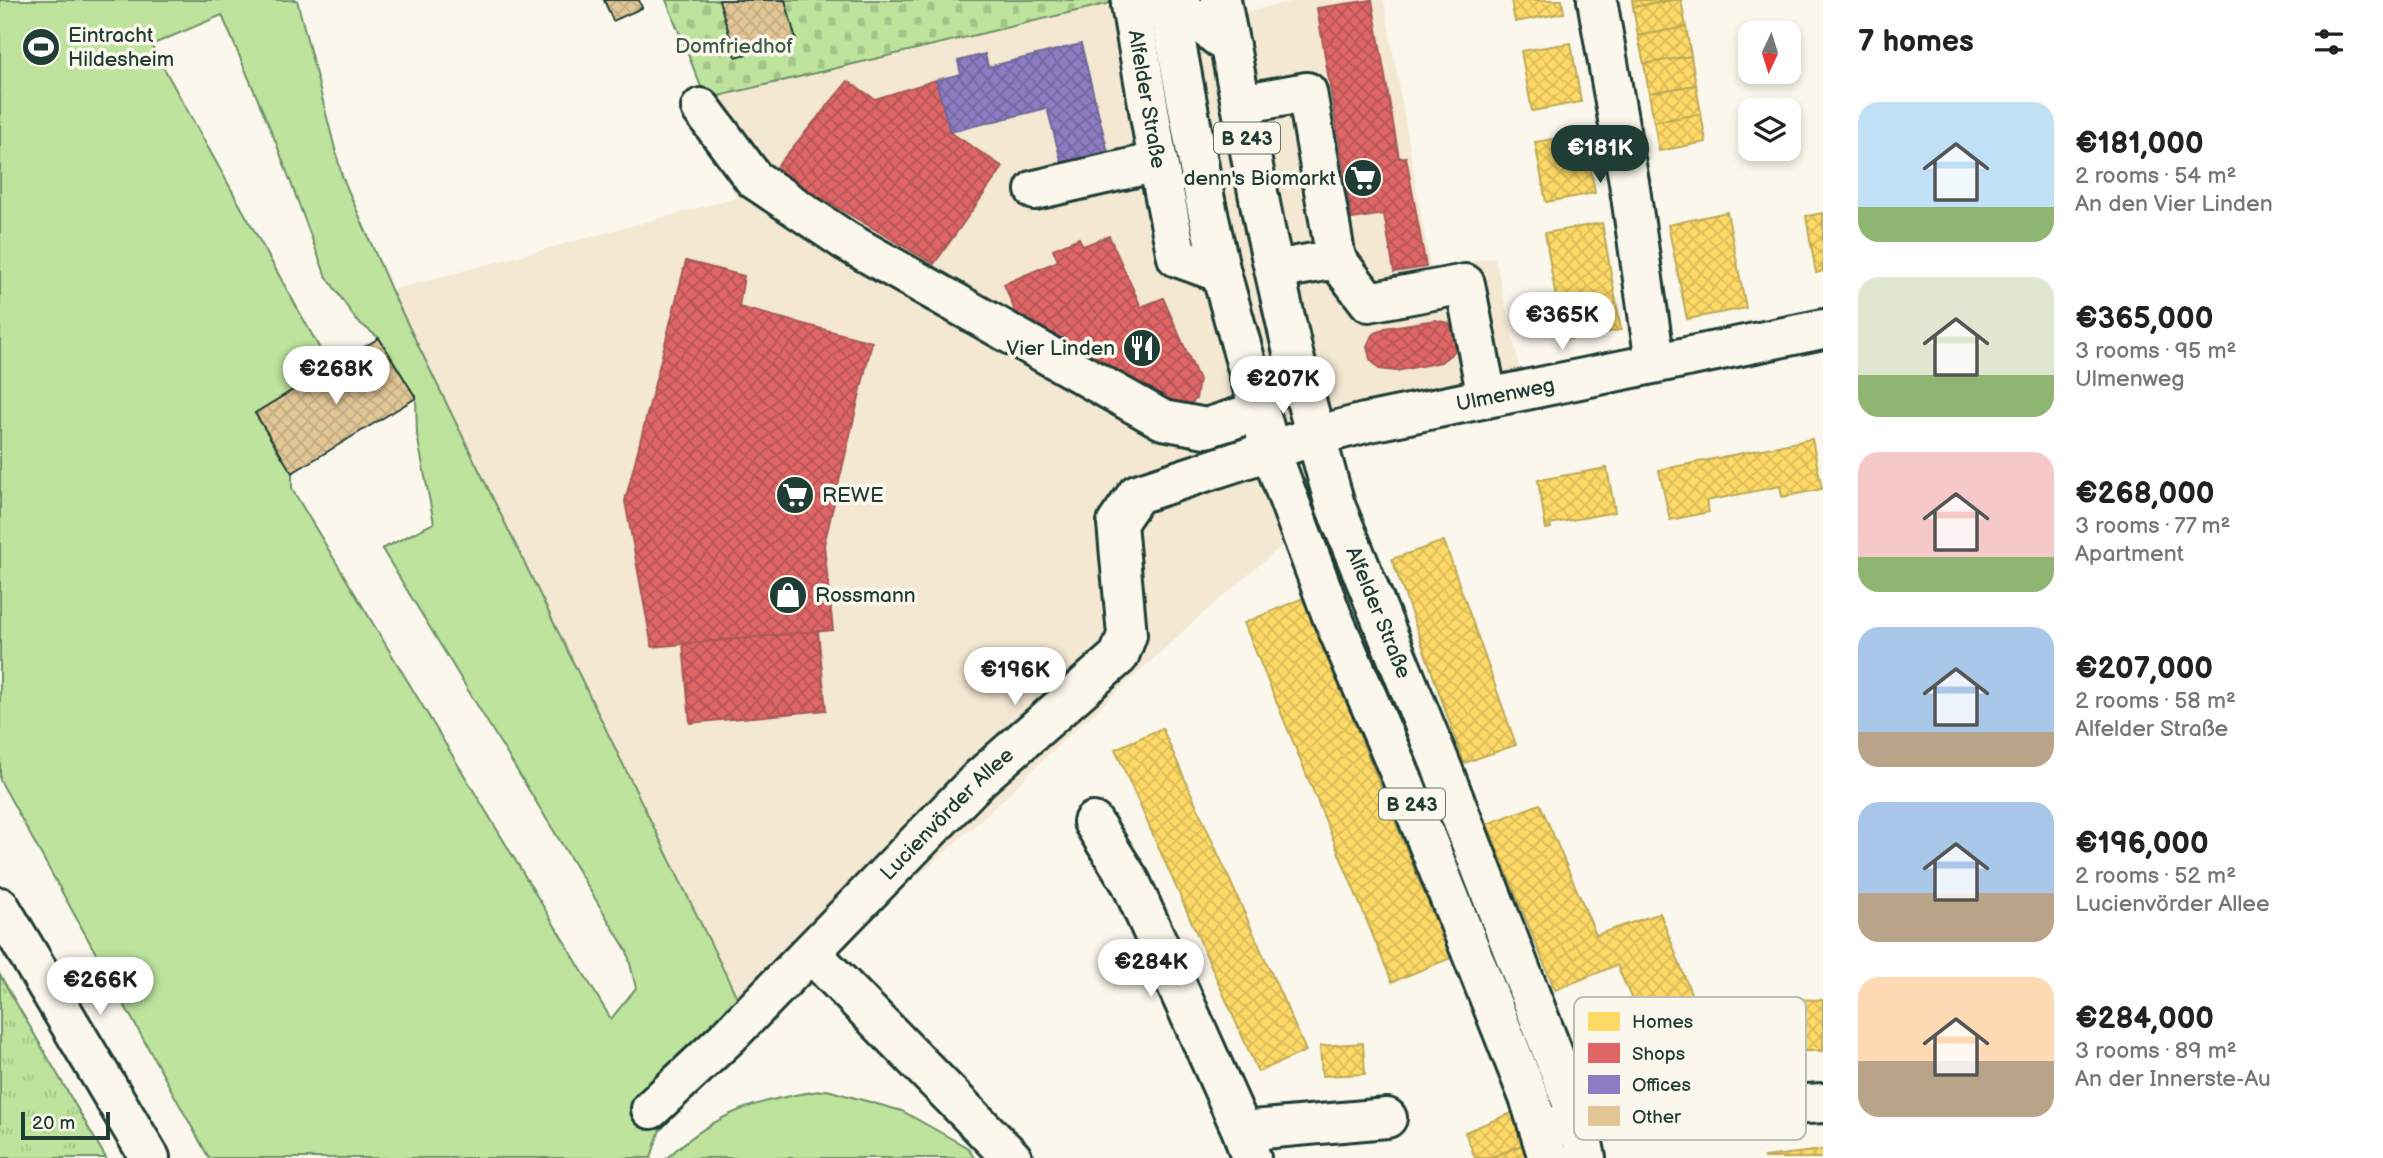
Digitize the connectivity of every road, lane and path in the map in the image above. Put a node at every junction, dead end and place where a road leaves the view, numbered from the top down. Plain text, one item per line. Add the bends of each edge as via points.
1 (1157, 0) edge
2 (1169, 0) edge
3 (1221, 0) edge
4 (1597, 0) edge
5 (1230, 47) junction
6 (1241, 104) junction
7 (701, 108) dead end
8 (1158, 162) junction
9 (1035, 190) dead end
10 (1336, 259) junction
11 (1275, 270) junction
12 (1221, 273) junction
13 (1823, 329) edge
14 (1655, 362) junction
15 (1487, 398) junction
16 (1259, 411) junction
17 (1315, 436) junction
18 (1271, 452) junction
19 (1093, 822) dead end
20 (0, 907) edge
21 (811, 953) junction
22 (1574, 1108) edge
23 (651, 1109) dead end
24 (1387, 1118) dead end
25 (1574, 1121) edge
26 (1582, 1140) edge
27 (1247, 1144) edge
28 (1545, 1145) edge
29 (150, 1158) edge
30 (1012, 1158) edge
31 (1586, 1158) edge

1 - 8 street, Alfelder Straße via 1131,5
2 - 5 street, Alfelder Straße
2 - 12 street, Alfelder Straße / B 243
3 - 5 street, Alfelder Straße / B 243
4 - 14 street
5 - 6 street, Alfelder Straße / B 243
6 - 10 street via 1307,92
6 - 11 street, Alfelder Straße / B 243
7 - 16 street via 754,180 846,241 1163,420 1206,428
8 - 9 street
8 - 12 street, Alfelder Straße via 1177,257
10 - 11 street
10 - 15 street via 1369,302 1465,284
11 - 17 street, Alfelder Straße / B 243
12 - 16 street, Alfelder Straße / B 243
13 - 14 street, Ulmenweg
14 - 15 street, Ulmenweg
15 - 17 street, Ulmenweg
16 - 18 street, Alfelder Straße / B 243
17 - 18 street, Ulmenweg
17 - 22 street, Alfelder Straße / B 243 via 1335,505
18 - 21 street, Lucienvörder Allee via 1137,494 1116,523 1127,635 1119,656 980,778
18 - 28 street, Alfelder Straße / B 243 via 1332,616 1407,791
19 - 27 street via 1131,883
20 - 29 street
21 - 23 street, Lucienvörder Allee
21 - 30 street
24 - 27 street
25 - 28 street
26 - 31 street, Alfelder Straße / B 243

